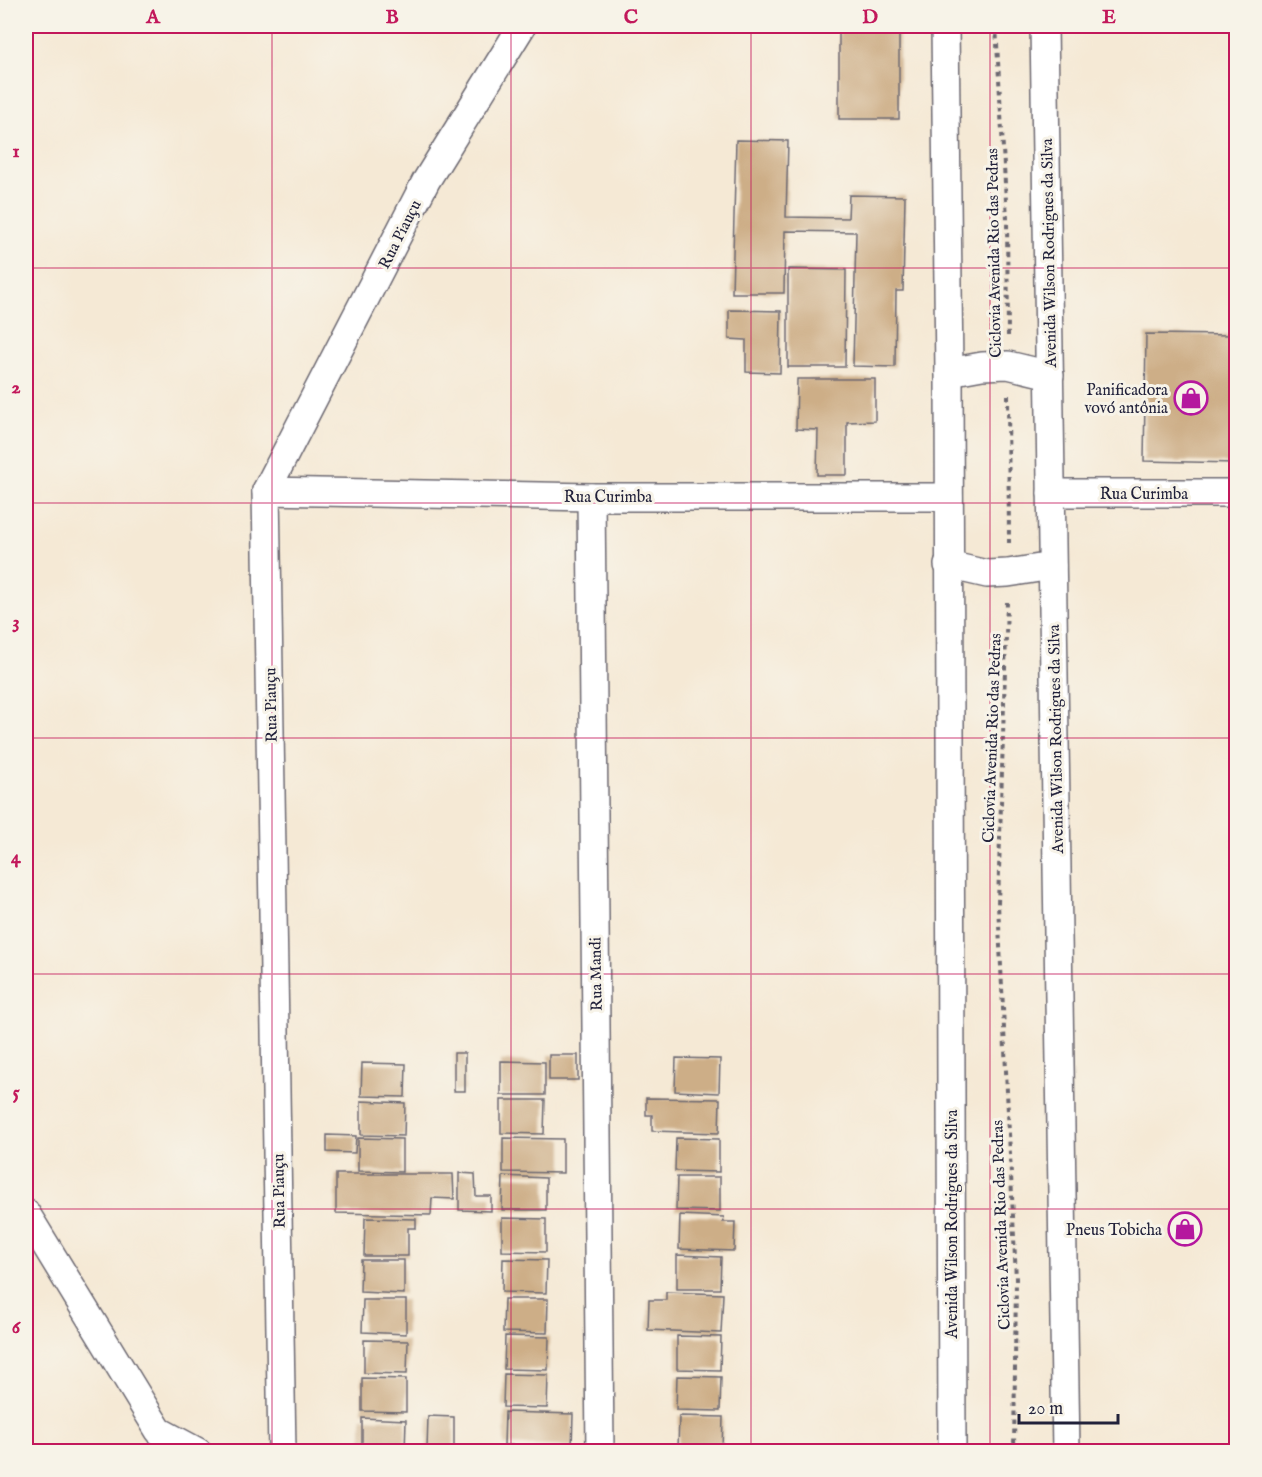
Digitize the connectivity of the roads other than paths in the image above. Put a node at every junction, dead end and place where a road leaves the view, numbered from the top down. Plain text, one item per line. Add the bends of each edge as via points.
1 (522, 26) edge
2 (945, 26) edge
3 (1044, 26) edge
4 (949, 372) junction
5 (1050, 375) junction
6 (266, 491) junction
7 (1051, 493) junction
8 (1236, 493) edge
9 (591, 497) junction
10 (949, 497) junction
11 (948, 565) junction
12 (1052, 566) junction
13 (26, 1213) edge
14 (198, 1452) edge
15 (282, 1452) edge
16 (600, 1452) edge
17 (952, 1452) edge
18 (1066, 1452) edge

1 - 6 street, Rua Piauçu via 426,181
2 - 4 street, Avenida Wilson Rodrigues da Silva
3 - 5 street, Avenida Wilson Rodrigues da Silva
4 - 5 street via 1008,364
4 - 10 street, Avenida Wilson Rodrigues da Silva
5 - 7 street, Avenida Wilson Rodrigues da Silva
6 - 9 street, Rua Curimba
6 - 15 street, Rua Piauçu
7 - 8 street, Rua Curimba
7 - 12 street, Avenida Wilson Rodrigues da Silva
9 - 10 street, Rua Curimba
9 - 16 street, Rua Mandi
10 - 11 street, Avenida Wilson Rodrigues da Silva
11 - 12 street via 987,574
11 - 17 street, Avenida Wilson Rodrigues da Silva
12 - 18 street, Avenida Wilson Rodrigues da Silva
13 - 14 street via 159,1431

